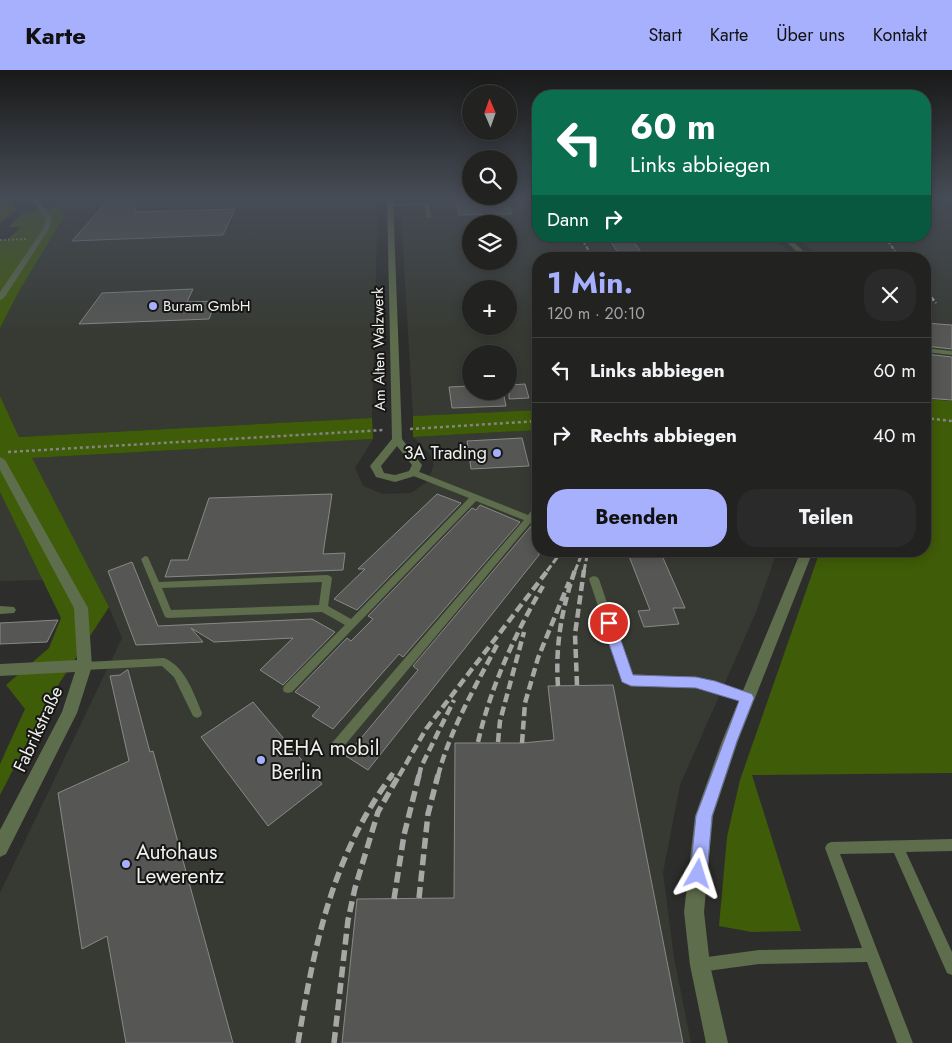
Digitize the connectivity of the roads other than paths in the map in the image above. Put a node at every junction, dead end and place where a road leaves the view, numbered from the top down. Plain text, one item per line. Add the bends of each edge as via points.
1 (37, 243) edge
2 (391, 243) edge
3 (791, 243) edge
4 (801, 252) edge
5 (0, 298) edge
6 (931, 351) edge
7 (952, 353) edge
8 (396, 434) junction
9 (0, 460) edge
10 (414, 473) junction
11 (475, 497) junction
12 (532, 515) edge
13 (529, 519) junction
14 (805, 557) edge
15 (145, 559) dead end
16 (594, 579) dead end
17 (156, 585) junction
18 (323, 608) junction
19 (0, 610) edge
20 (11, 610) dead end
21 (352, 624) junction
22 (84, 666) junction
23 (0, 670) edge
24 (288, 689) dead end
25 (747, 698) junction
26 (197, 713) dead end
27 (335, 748) dead end
28 (952, 845) edge
29 (897, 846) junction
30 (0, 848) edge
31 (872, 955) junction
32 (700, 965) junction
33 (952, 968) edge
34 (717, 1043) edge
35 (905, 1043) edge

1 - 5 street
2 - 8 street, Am Alten Walzwerk
3 - 4 street
6 - 7 lane
8 - 10 street via 417,465
8 - 10 street via 374,466 380,475 395,479
9 - 22 street, Fabrikstraße via 81,608
10 - 11 lane
11 - 13 lane
11 - 21 lane
12 - 13 lane
13 - 27 lane
14 - 25 street
15 - 17 lane
16 - 25 lane via 627,678 696,682
17 - 18 lane via 168,614
17 - 18 lane via 327,578
18 - 21 lane
19 - 20 lane
21 - 24 lane
22 - 23 street
22 - 26 lane via 164,662 178,674
22 - 30 street, Fabrikstraße via 70,713
25 - 32 street via 704,816 694,912
28 - 29 lane
29 - 31 lane via 831,848
29 - 33 lane
31 - 32 lane via 759,957
31 - 35 lane
32 - 34 street

